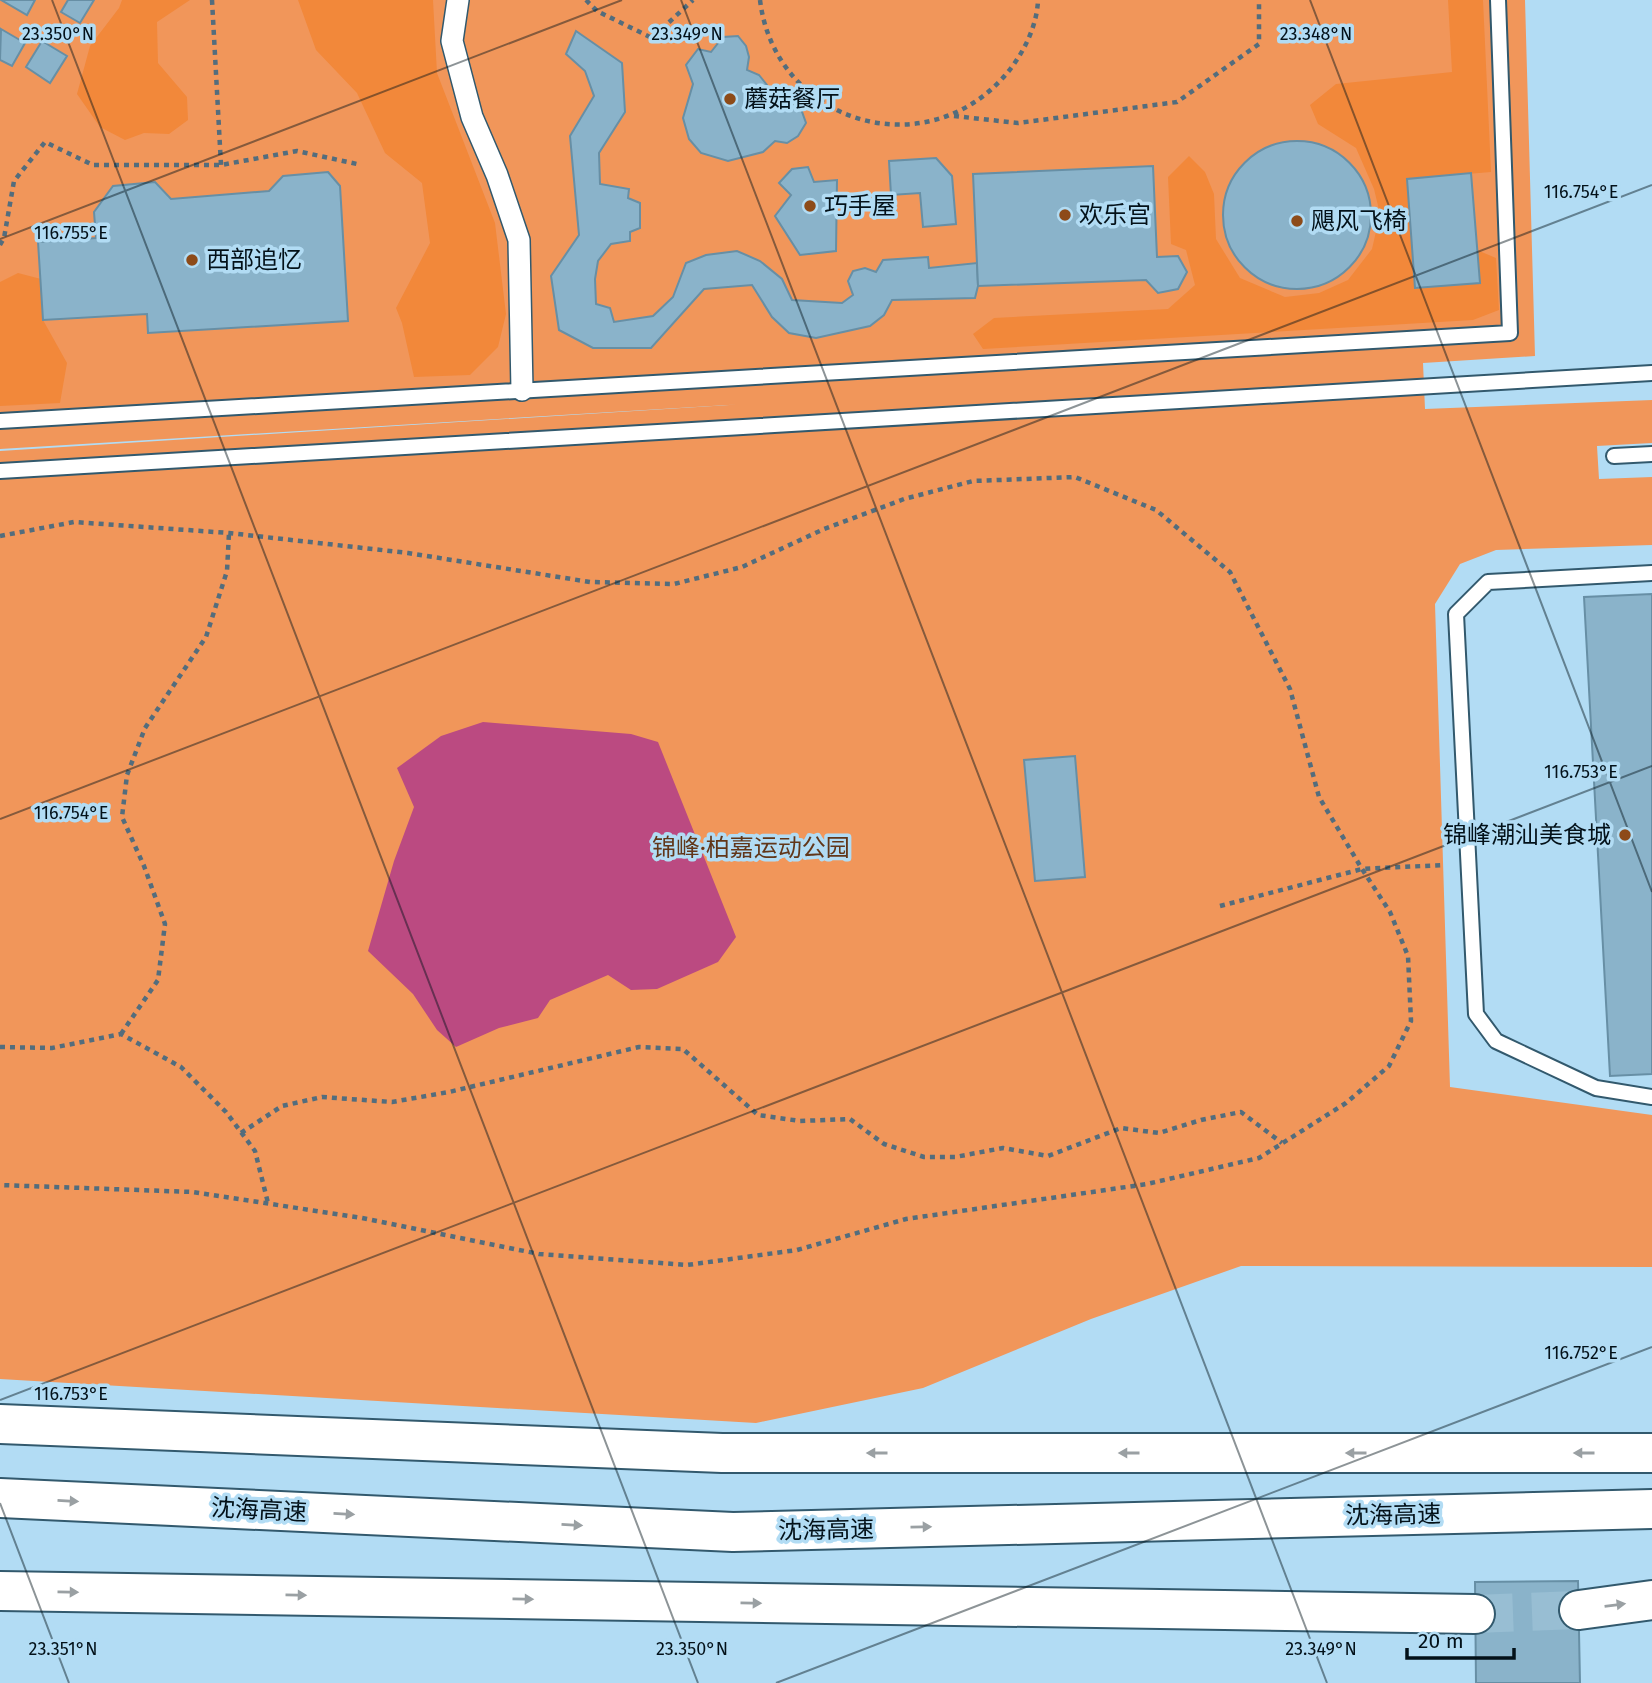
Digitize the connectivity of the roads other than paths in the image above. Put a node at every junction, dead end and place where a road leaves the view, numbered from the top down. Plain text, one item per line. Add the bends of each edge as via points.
1 (458, 0) edge
2 (1498, 0) edge
3 (1652, 373) edge
4 (522, 390) junction
5 (0, 421) edge
6 (1652, 454) edge
7 (1614, 456) dead end
8 (0, 471) edge
9 (1652, 573) edge
10 (1652, 1097) edge
11 (0, 1424) edge
12 (1652, 1454) edge
13 (0, 1498) edge
14 (1652, 1509) edge
15 (0, 1591) edge
16 (1652, 1601) edge
17 (1579, 1610) tunnel mouth
18 (1475, 1614) tunnel mouth

1 - 4 street via 452,41 472,117 519,240
2 - 4 lane via 1510,333
3 - 8 lane
4 - 5 lane
6 - 7 lane
9 - 10 lane via 1488,582 1456,614 1476,1014 1496,1041 1596,1088
12 -> 11 highway via 722,1453
13 -> 14 highway, 沈海高速 via 733,1532
15 -> 18 highway
17 -> 16 highway

